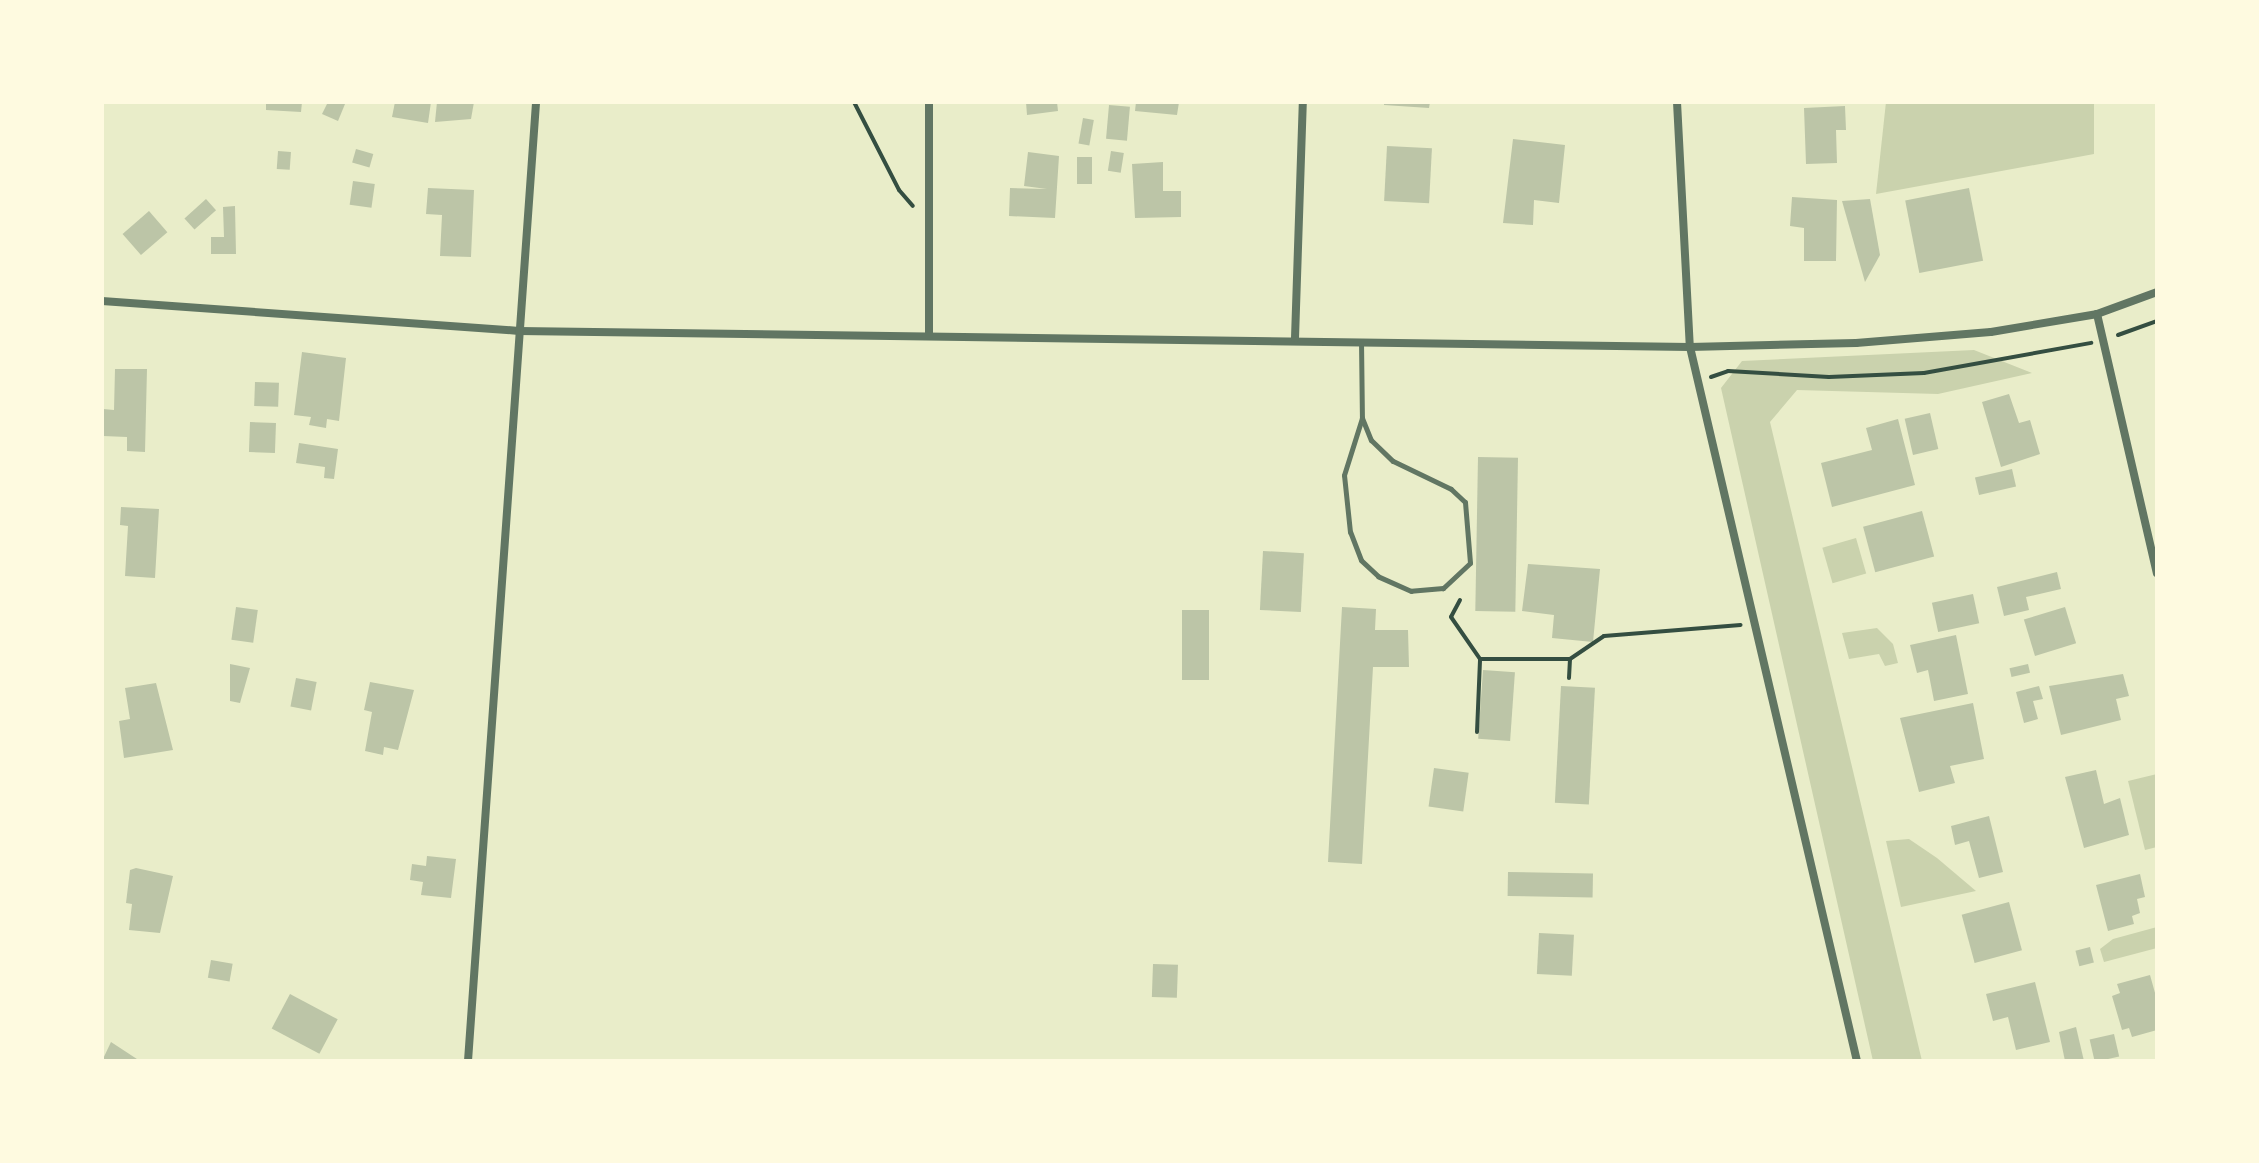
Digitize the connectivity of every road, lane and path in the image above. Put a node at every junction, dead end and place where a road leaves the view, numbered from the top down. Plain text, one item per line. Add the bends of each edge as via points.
1 (536, 102) edge
2 (854, 102) edge
3 (929, 102) edge
4 (1303, 102) edge
5 (1677, 102) edge
6 (928, 223) junction
7 (2157, 292) edge
8 (102, 301) edge
9 (2097, 314) junction
10 (2157, 321) edge
11 (519, 331) junction
12 (929, 336) junction
13 (1295, 338) junction
14 (1361, 340) junction
15 (2104, 341) junction
16 (1690, 347) junction
17 (1698, 381) junction
18 (1362, 418) junction
19 (2157, 573) edge
20 (1460, 600) dead end
21 (1755, 624) junction
22 (1480, 659) junction
23 (1570, 659) junction
24 (1569, 678) dead end
25 (1477, 732) dead end
26 (468, 1061) edge
27 (1857, 1061) edge

1 - 11 street
2 - 6 path via 899,190
3 - 6 street
4 - 13 street
5 - 16 street
6 - 12 street
7 - 9 street
8 - 11 street
9 - 15 street
9 - 16 street via 1976,334
10 - 15 path
11 - 12 street
11 - 26 street
12 - 13 street
13 - 14 street
14 - 16 street
14 - 18 lane
15 - 17 path via 1924,373 1829,377 1728,371
15 - 19 street
16 - 17 street
17 - 21 street
18 - 18 lane via 1371,440 1393,461 1451,489 1465,502 1470,563 1443,588 1411,591 1378,576 1361,560 1350,532 1344,475
20 - 22 path via 1451,617
21 - 23 path via 1604,636
21 - 27 street
22 - 23 path
22 - 25 path
23 - 24 path

